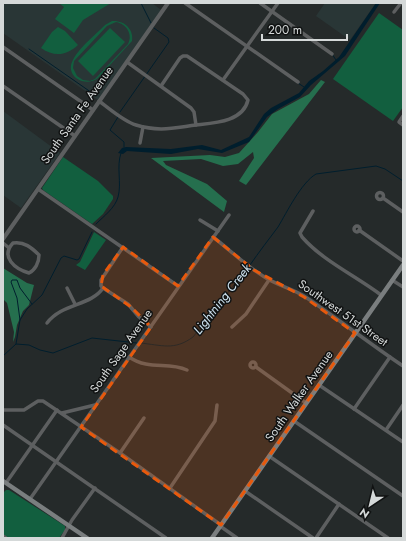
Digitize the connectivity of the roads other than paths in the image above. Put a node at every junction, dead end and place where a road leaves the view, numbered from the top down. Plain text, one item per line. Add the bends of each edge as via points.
1 (168, 3) edge
2 (185, 3) edge
3 (260, 3) edge
4 (278, 3) edge
5 (400, 3) edge
6 (272, 11) junction
7 (394, 12) dead end
8 (247, 46) junction
9 (3, 47) edge
10 (332, 54) dead end
11 (127, 62) junction
12 (223, 80) junction
13 (298, 82) dead end
14 (3, 86) edge
15 (162, 86) junction
16 (99, 101) junction
17 (93, 110) junction
18 (403, 116) edge
19 (196, 125) junction
20 (403, 125) edge
21 (143, 126) junction
22 (75, 136) junction
23 (140, 143) dead end
24 (38, 189) junction
25 (383, 198) dead end
26 (313, 212) dead end
27 (403, 212) edge
28 (229, 215) dead end
29 (200, 220) dead end
30 (359, 230) dead end
31 (218, 231) junction
32 (213, 237) junction
33 (3, 239) edge
34 (3, 243) edge
35 (123, 247) junction
36 (9, 248) junction
37 (403, 261) edge
38 (403, 265) edge
39 (269, 280) junction
40 (392, 280) junction
41 (178, 286) junction
42 (403, 287) edge
43 (66, 288) dead end
44 (103, 288) junction
45 (382, 295) junction
46 (75, 304) junction
47 (47, 323) dead end
48 (151, 326) junction
49 (232, 327) dead end
50 (355, 333) junction
51 (130, 357) junction
52 (390, 357) junction
53 (403, 366) edge
54 (256, 367) dead end
55 (187, 370) dead end
56 (319, 384) junction
57 (306, 403) junction
58 (97, 404) junction
59 (217, 405) dead end
60 (403, 405) edge
61 (354, 408) junction
62 (3, 410) edge
63 (57, 410) junction
64 (62, 413) junction
65 (144, 418) dead end
66 (294, 421) junction
67 (3, 425) edge
68 (81, 427) junction
69 (386, 430) junction
70 (403, 442) edge
71 (32, 445) junction
72 (120, 453) junction
73 (269, 456) junction
74 (57, 462) junction
75 (4, 483) edge
76 (95, 488) junction
77 (170, 488) junction
78 (245, 491) junction
79 (403, 496) edge
80 (30, 499) junction
81 (339, 504) junction
82 (70, 526) junction
83 (221, 526) junction
84 (3, 536) edge
85 (6, 538) edge
86 (62, 538) edge
87 (87, 538) edge
88 (166, 538) edge
89 (212, 538) edge
90 (237, 538) edge
91 (314, 538) edge
92 (388, 538) edge

1 - 11 street, South Santa Fe Avenue
2 - 8 street
3 - 6 street
4 - 6 street
5 - 7 street
6 - 8 street
6 - 10 street
8 - 12 street
8 - 13 street
9 - 17 street
11 - 15 street
11 - 16 street, South Santa Fe Avenue
12 - 15 street via 184,56 180,58
12 - 19 street via 244,94 247,103 228,120
14 - 22 street
15 - 19 street via 191,108
16 - 17 street, South Santa Fe Avenue
16 - 21 street via 131,123
17 - 22 street, South Santa Fe Avenue
18 - 20 street via 399,122
19 - 21 street via 162,130
21 - 23 street
22 - 24 street, South Santa Fe Avenue
24 - 33 street, South Santa Fe Avenue
24 - 35 street
25 - 27 street
26 - 45 street via 302,228 302,237 342,270
28 - 31 street, South Sage Avenue
29 - 31 street
30 - 37 street
31 - 32 street, South Sage Avenue
32 - 39 street, Southwest 51st Street via 243,263
32 - 41 street, South Sage Avenue
34 - 36 street
35 - 41 street
35 - 44 street via 101,280
36 - 36 street via 7,256 18,267 29,273 35,268 39,255 26,244 13,243
38 - 40 main road, South Walker Avenue
39 - 49 street via 246,314
39 - 50 street, Southwest 51st Street via 304,297
40 - 42 street
40 - 45 main road, South Walker Avenue
41 - 48 street, South Sage Avenue
43 - 46 street
44 - 46 street via 98,295
44 - 48 street via 128,304 139,318
45 - 50 main road, South Walker Avenue
46 - 47 street via 56,313
48 - 51 street, South Sage Avenue
50 - 52 street, Southwest 51st Street
50 - 56 main road, South Walker Avenue
51 - 55 street via 146,365 176,366
51 - 58 street, South Sage Avenue
52 - 53 street, Southwest 51st Street
52 - 61 street
54 - 57 street
56 - 57 main road, South Walker Avenue
56 - 61 street
57 - 66 main road, South Walker Avenue
58 - 64 street
58 - 68 street, South Sage Avenue
59 - 77 street via 215,421
60 - 69 street
61 - 69 street
62 - 63 street via 24,410 40,400
63 - 64 street
63 - 71 street
64 - 68 street
65 - 72 street
66 - 73 main road, South Walker Avenue
66 - 79 street
67 - 71 street
68 - 72 street
68 - 74 street, South Sage Avenue
69 - 70 street
71 - 74 street
71 - 75 street
72 - 77 street
73 - 78 main road, South Walker Avenue
73 - 81 street
74 - 76 street
74 - 80 street, South Sage Avenue
75 - 80 main road
76 - 82 street
76 - 88 street
77 - 83 street
78 - 83 main road, South Walker Avenue
78 - 91 street
80 - 82 main road
81 - 91 street
81 - 92 street
82 - 86 street
82 - 87 main road
83 - 89 main road, South Walker Avenue
83 - 90 street
84 - 85 street

